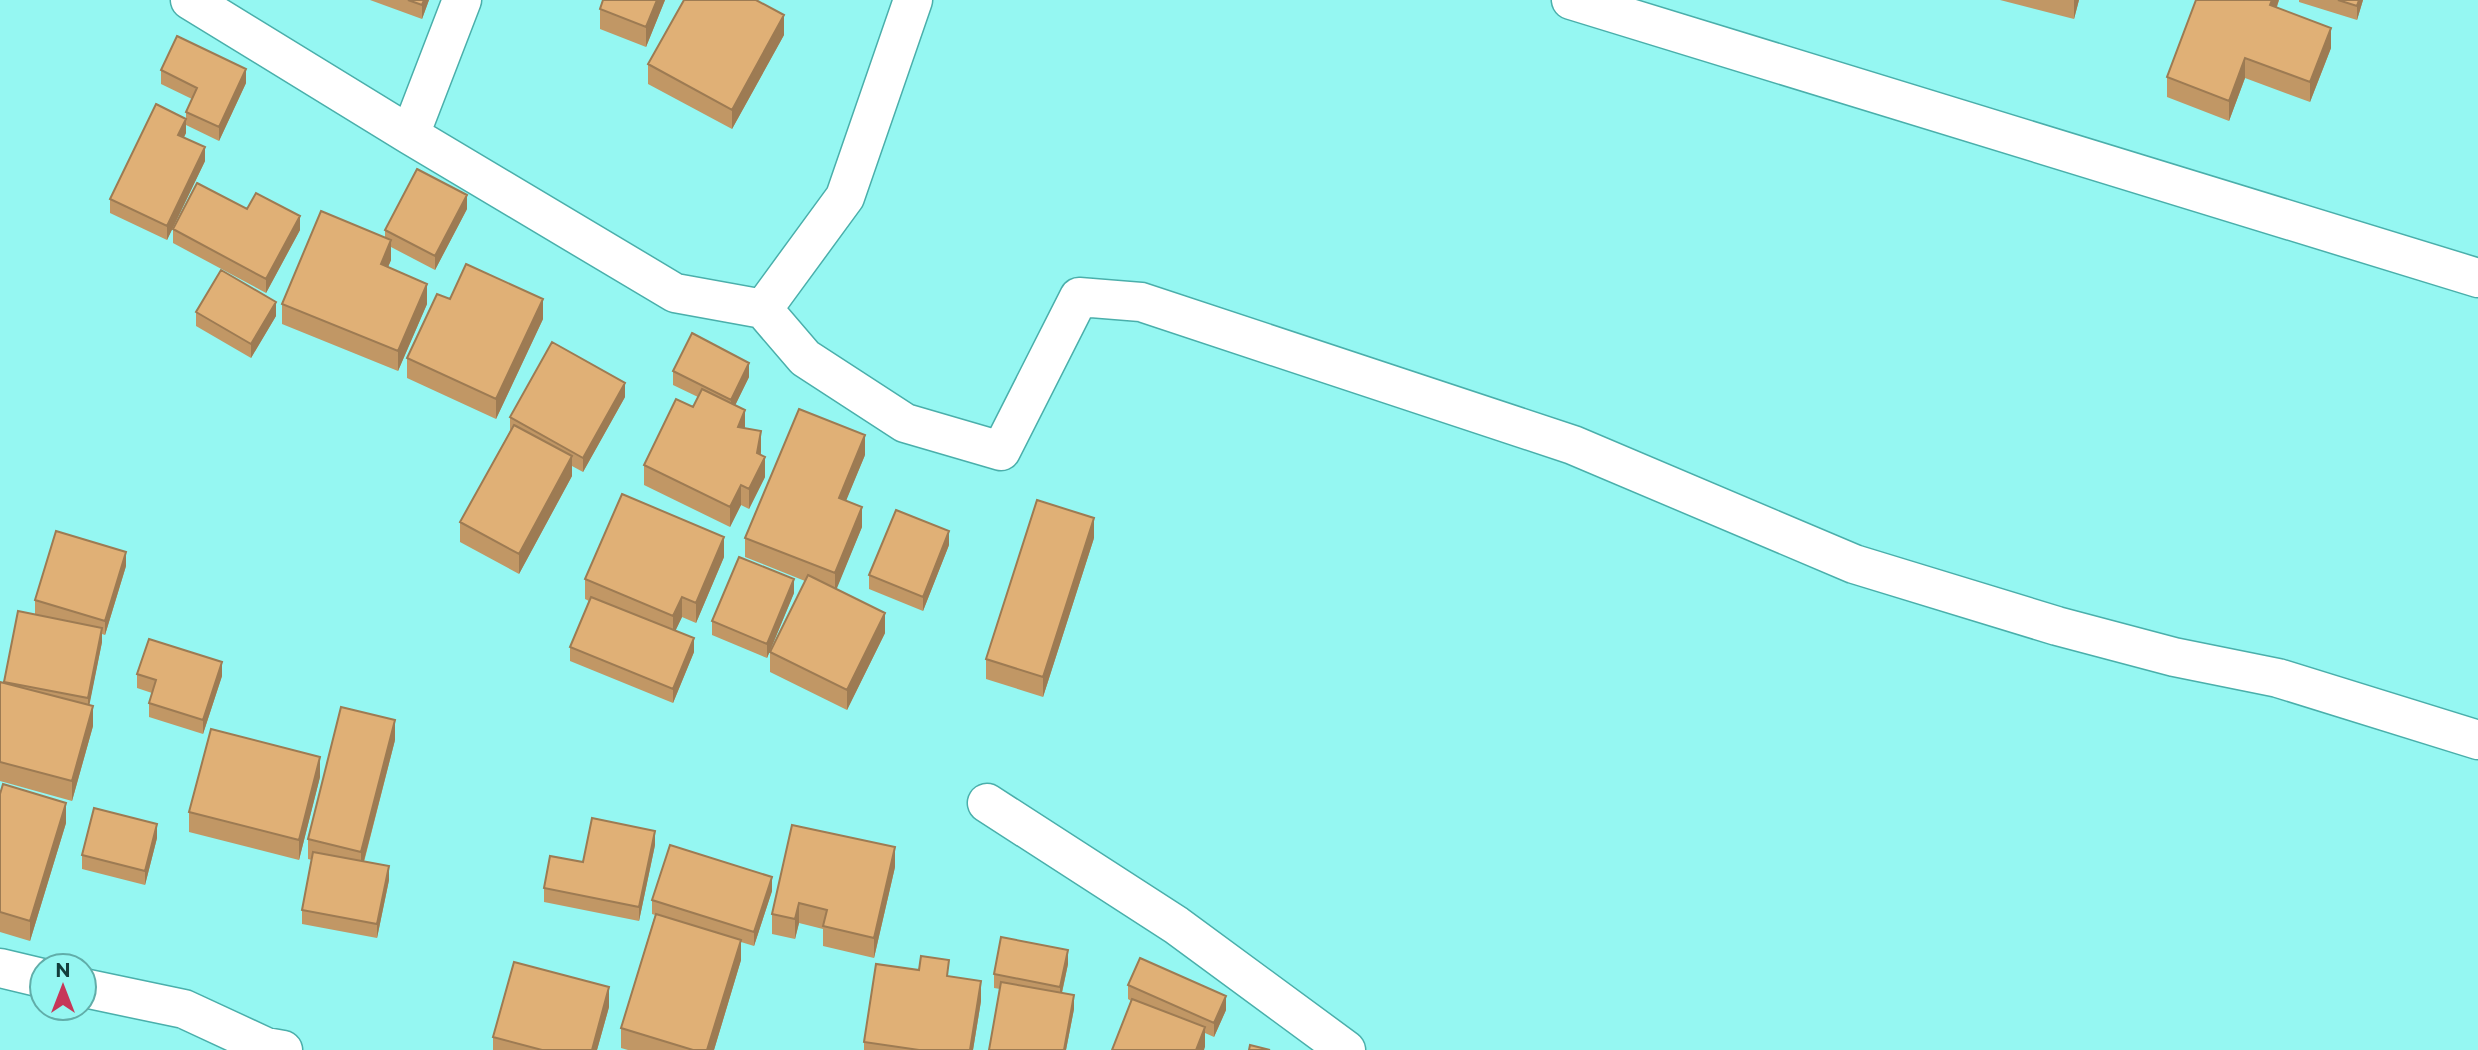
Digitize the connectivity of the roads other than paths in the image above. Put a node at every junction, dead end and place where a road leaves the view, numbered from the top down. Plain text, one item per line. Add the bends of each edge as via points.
1 (190, 0) edge
2 (462, 0) edge
3 (913, 0) edge
4 (1571, 0) edge
5 (410, 135) junction
6 (2478, 278) edge
7 (763, 309) junction
8 (2478, 740) edge
9 (986, 803) dead end
10 (0, 968) edge
11 (28, 975) edge
12 (98, 991) edge
13 (271, 1049) edge
14 (1346, 1050) edge

1 - 5 street
2 - 5 street
3 - 7 street via 845,197
4 - 6 street
5 - 7 street via 675,293
7 - 8 street via 805,358 905,423 1001,451 1079,297 1141,302 1573,445 1854,564 2135,647 2278,678
9 - 14 street via 1176,925
10 - 11 street
12 - 13 street via 184,1009

